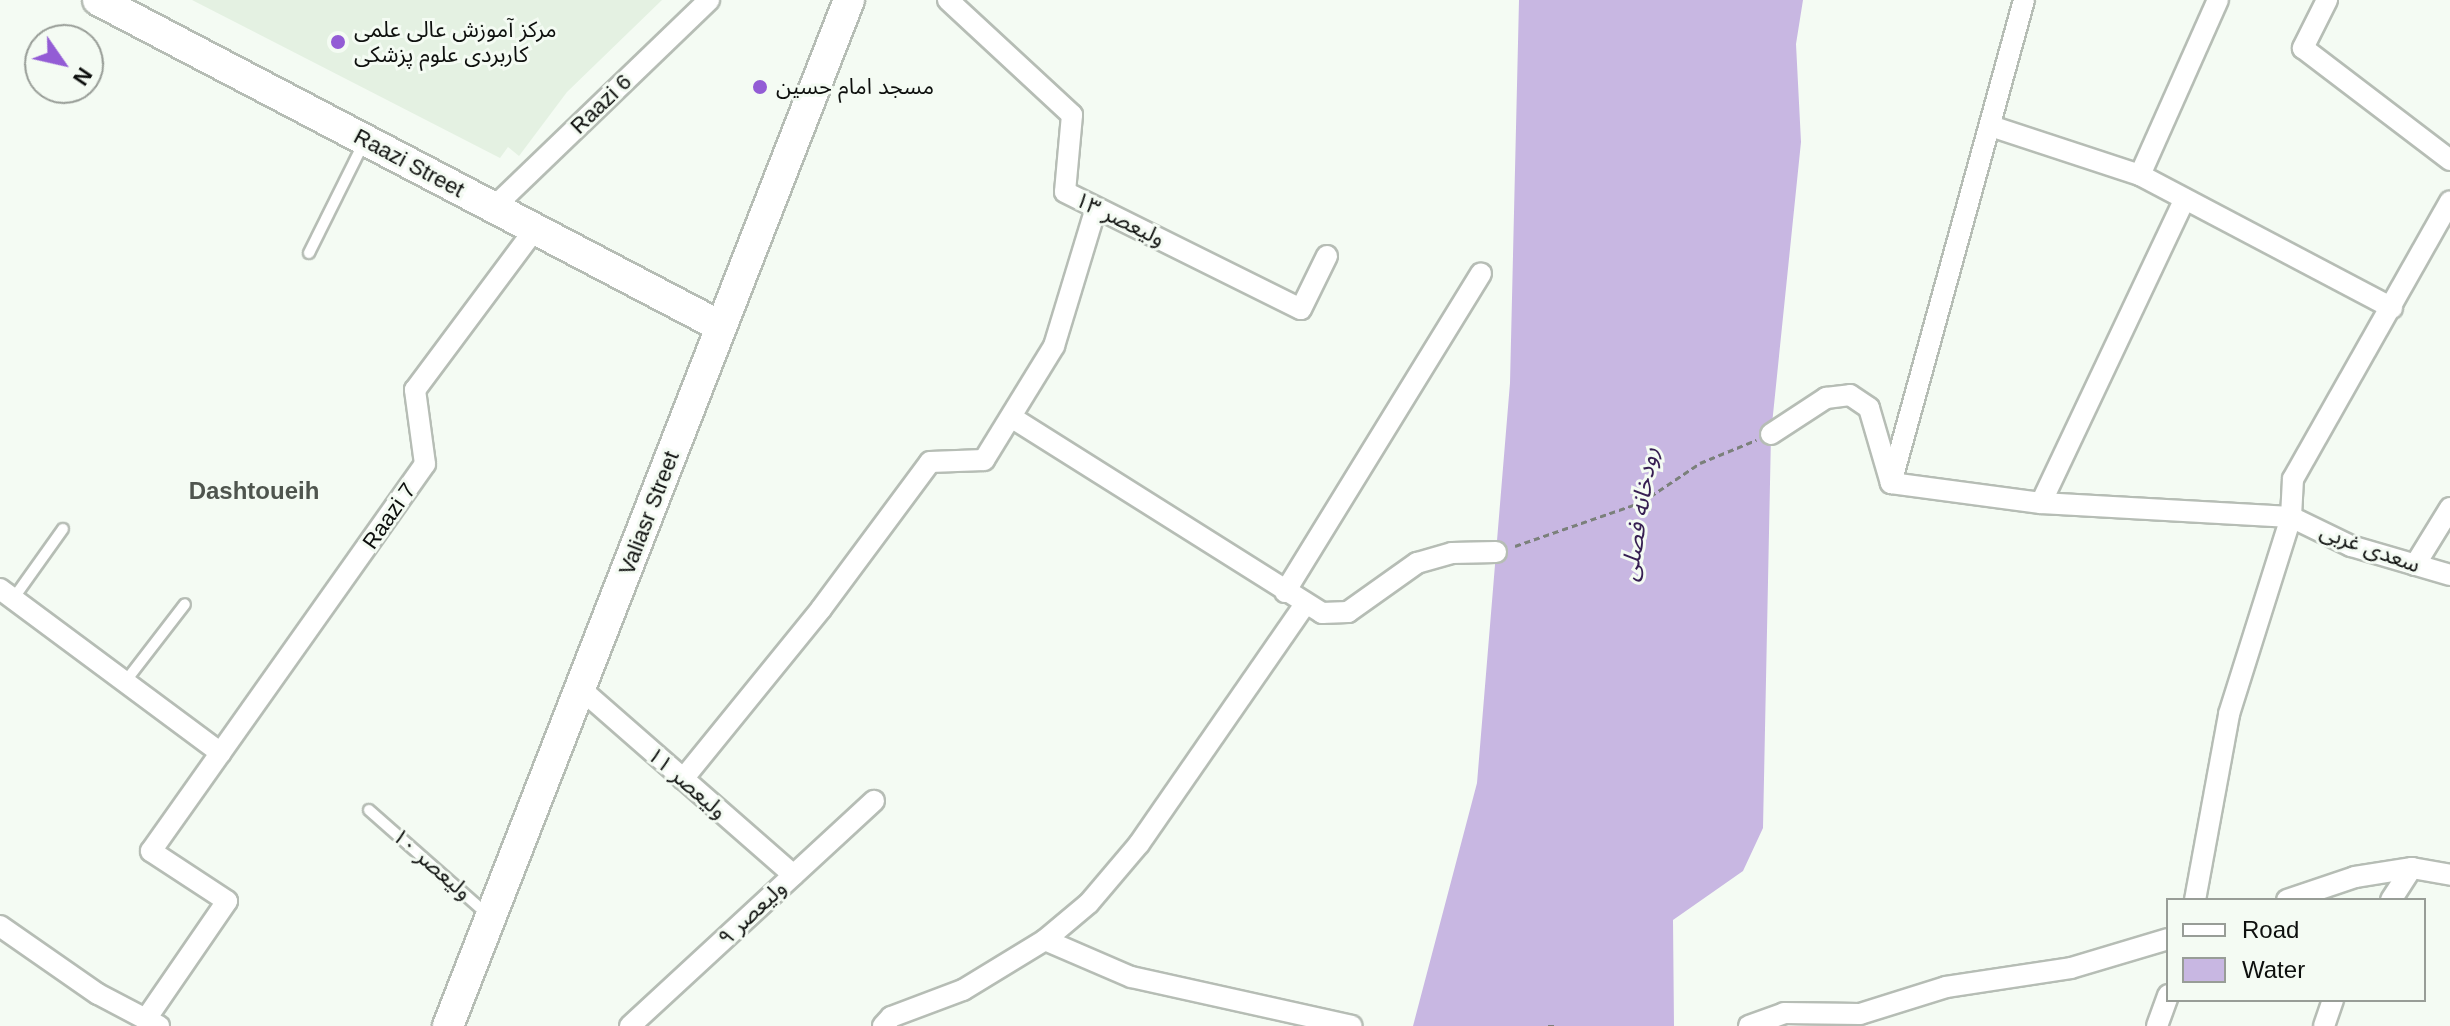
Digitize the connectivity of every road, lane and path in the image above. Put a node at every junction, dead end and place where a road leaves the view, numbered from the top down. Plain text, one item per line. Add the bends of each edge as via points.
1 (98, 0) edge
2 (709, 0) edge
3 (849, 0) edge
4 (948, 0) edge
5 (2024, 0) edge
6 (2218, 0) edge
7 (2327, 0) edge
8 (1991, 126) junction
9 (365, 141) junction
10 (2450, 160) edge
11 (2140, 175) junction
12 (2185, 199) junction
13 (2450, 201) edge
14 (493, 208) junction
15 (1096, 208) junction
16 (535, 229) junction
17 (2442, 242) edge
18 (309, 253) dead end
19 (1327, 256) dead end
20 (1481, 274) dead end
21 (2392, 308) junction
22 (720, 326) junction
23 (1011, 417) junction
24 (1771, 434) joint
25 (1891, 483) junction
26 (2041, 503) junction
27 (2450, 508) edge
28 (2291, 517) junction
29 (63, 529) dead end
30 (1496, 552) joint
31 (2415, 565) junction
32 (2450, 575) edge
33 (1285, 592) junction
34 (7, 594) edge
35 (185, 604) dead end
36 (1305, 604) junction
37 (125, 682) junction
38 (582, 690) junction
39 (221, 753) junction
40 (683, 779) junction
41 (874, 801) dead end
42 (369, 810) dead end
43 (2412, 868) junction
44 (793, 875) junction
45 (2450, 875) edge
46 (2195, 898) edge
47 (2293, 898) edge
48 (2392, 898) edge
49 (494, 919) junction
50 (0, 926) edge
51 (1045, 940) junction
52 (2166, 940) edge
53 (2166, 1001) edge
54 (2332, 1002) edge
55 (152, 1022) edge
56 (448, 1026) edge
57 (630, 1026) edge
58 (883, 1026) edge
59 (1352, 1026) edge
60 (1548, 1026) edge
61 (1557, 1026) edge
62 (1749, 1026) edge
63 (2157, 1026) edge
64 (2324, 1026) edge

1 - 9 main road, Raazi Street
2 - 14 street, Raazi 6
3 - 22 main road, Valiasr Street
4 - 15 street, ولیعصر ۱۳ via 1072,115 1065,192
5 - 8 street
6 - 11 street
7 - 10 street via 2303,48
8 - 11 street
8 - 25 street
9 - 14 main road, Raazi Street
9 - 18 lane
11 - 12 street
12 - 21 street
12 - 26 street
13 - 17 street
14 - 16 main road, Raazi Street
15 - 19 street, ولیعصر ۱۳ via 1301,309
15 - 23 street via 1054,346
16 - 22 main road, Raazi Street
16 - 39 street, Raazi 7 via 415,390 425,464
17 - 21 street
20 - 33 street
21 - 28 street via 2293,479
22 - 38 main road, Valiasr Street
23 - 33 street
23 - 40 street via 984,460 930,462 821,609
24 - 25 street via 1826,398 1850,395 1869,408
24 - 30 path via 1700,463 1642,502
25 - 26 street
26 - 28 street
27 - 31 street
28 - 31 street, سعدی غربی via 2351,546
28 - 46 street via 2229,714
29 - 34 lane
30 - 36 street via 1452,553 1417,563 1348,612 1322,613
31 - 32 street, سعدی غربی
33 - 36 street
34 - 37 street
35 - 37 lane
36 - 51 street via 1139,844 1089,903
37 - 39 street
38 - 40 street, ولیعصر ۱۱
38 - 49 main road, Valiasr Street
39 - 55 street, Raazi 7 via 151,851 227,901
40 - 44 street, ولیعصر ۱۱
41 - 44 street, ولیعصر ۹
42 - 49 lane, ولیعصر ۱۰
43 - 45 street
43 - 47 street via 2355,877
43 - 48 street
44 - 57 street, ولیعصر ۹
49 - 56 main road, Valiasr Street
50 - 55 street via 98,994
51 - 58 street via 963,990 891,1017
51 - 59 street via 1131,977
52 - 62 street via 2071,968 1946,987 1860,1014 1784,1013
53 - 63 street
54 - 64 street
60 - 61 path

